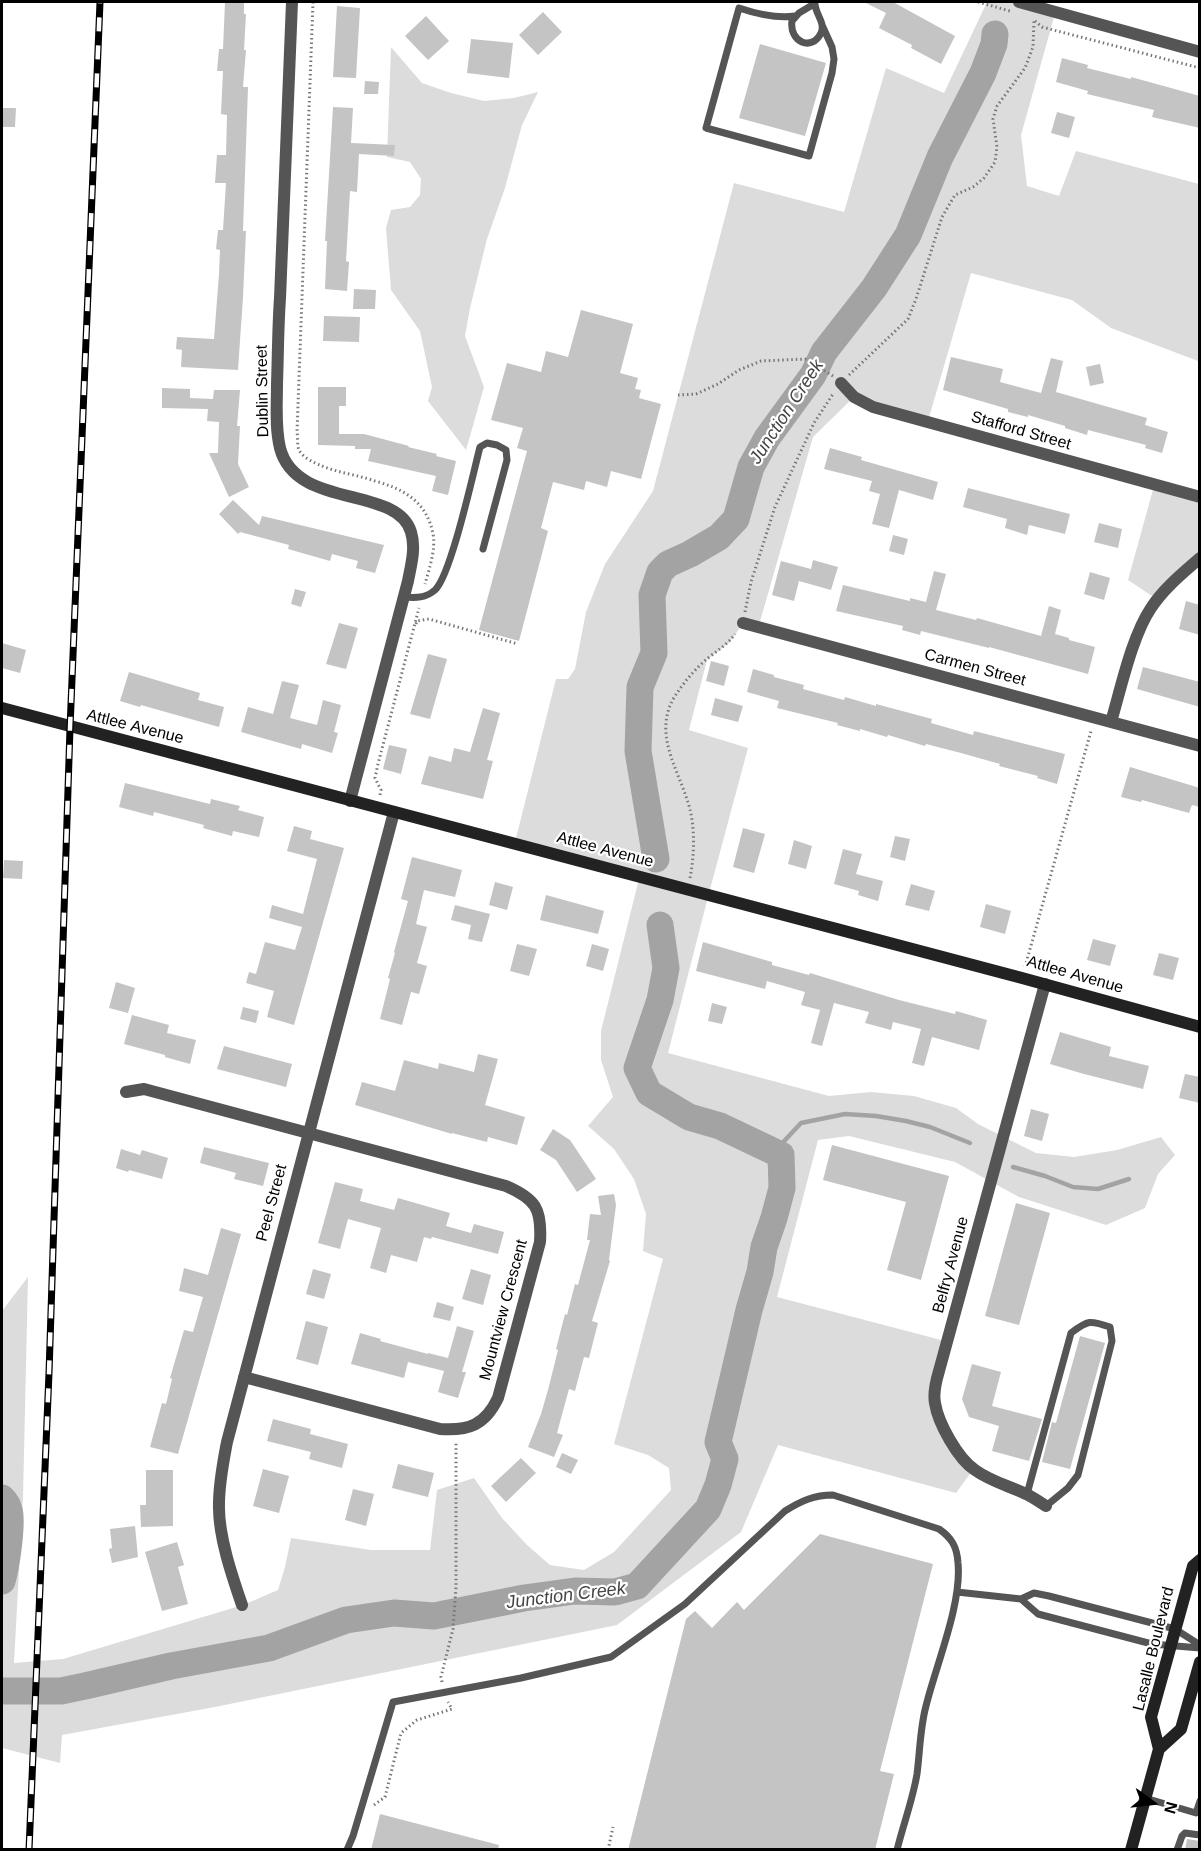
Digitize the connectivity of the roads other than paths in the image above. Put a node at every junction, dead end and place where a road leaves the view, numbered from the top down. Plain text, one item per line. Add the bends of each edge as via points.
1 (292, 2) edge
2 (814, 3) edge
3 (1019, 7) edge
4 (795, 16) junction
5 (822, 25) junction
6 (1200, 52) edge
7 (841, 383) road end
8 (1200, 497) edge
9 (483, 549) dead end
10 (1200, 558) edge
11 (404, 597) junction
12 (743, 622) road end
13 (2, 708) edge
14 (1111, 722) junction
15 (1200, 746) edge
16 (350, 801) junction
17 (394, 812) junction
18 (1045, 984) junction
19 (1200, 1027) edge
20 (126, 1092) dead end
21 (308, 1132) junction
22 (244, 1377) junction
23 (1027, 1494) junction
24 (1046, 1506) joint
25 (1200, 1560) edge
26 (957, 1592) junction
27 (1021, 1599) junction
28 (242, 1605) dead end
29 (1175, 1629) junction
30 (1200, 1646) edge
31 (1170, 1647) junction
32 (1200, 1662) edge
33 (1159, 1749) junction
34 (1145, 1798) junction
35 (1200, 1801) edge
36 (1200, 1835) edge
37 (347, 1850) edge
38 (897, 1850) edge
39 (1131, 1850) edge
40 (1177, 1850) edge

1 - 11 street, Dublin Street via 279,319 280,447 292,469 308,482 387,508 407,522 413,550
2 - 4 lane
2 - 5 lane
3 - 6 street
4 - 5 lane via 792,33 802,42 816,40
4 - 5 lane via 776,17 739,9 706,128 809,156 834,58
7 - 8 street, Stafford Street via 854,397 873,407
9 - 11 lane via 507,460 506,450 487,443 480,447 442,579 437,588 421,598
10 - 14 street via 1164,591 1142,621
11 - 16 street, Dublin Street
12 - 14 street, Carmen Street
13 - 16 street, Attlee Avenue
14 - 15 street, Carmen Street
16 - 17 street, Attlee Avenue
17 - 18 street, Attlee Avenue
17 - 21 street, Peel Street
18 - 19 street, Attlee Avenue
18 - 23 street, Belfry Avenue via 935,1386 940,1421 973,1470
20 - 21 street, Mountview Crescent via 144,1089
21 - 22 street, Peel Street
21 - 22 street, Mountview Crescent via 506,1186 526,1195 541,1224 540,1242 498,1398 491,1412 468,1427 440,1429
22 - 28 street, Peel Street via 221,1472 219,1506 231,1572
23 - 24 street, Belfry Avenue
23 - 24 lane via 1071,1333 1082,1324 1094,1322 1110,1327 1112,1341 1078,1474
25 - 29 street, Lasalle Boulevard via 1193,1566
26 - 27 lane
26 - 37 lane via 958,1561 945,1532 833,1495 802,1501 785,1511 685,1604 611,1658 393,1702
26 - 38 lane via 926,1706 916,1775
27 - 29 lane via 1041,1594
27 - 31 lane via 1038,1614
29 - 30 lane
29 - 31 street, Lasalle Boulevard
30 - 31 lane
31 - 33 street, Lasalle Boulevard via 1151,1717
32 - 33 street via 1181,1729
33 - 34 street, Lasalle Boulevard
34 - 35 lane via 1196,1813
34 - 39 street, Lasalle Boulevard
36 - 40 lane via 1185,1833

